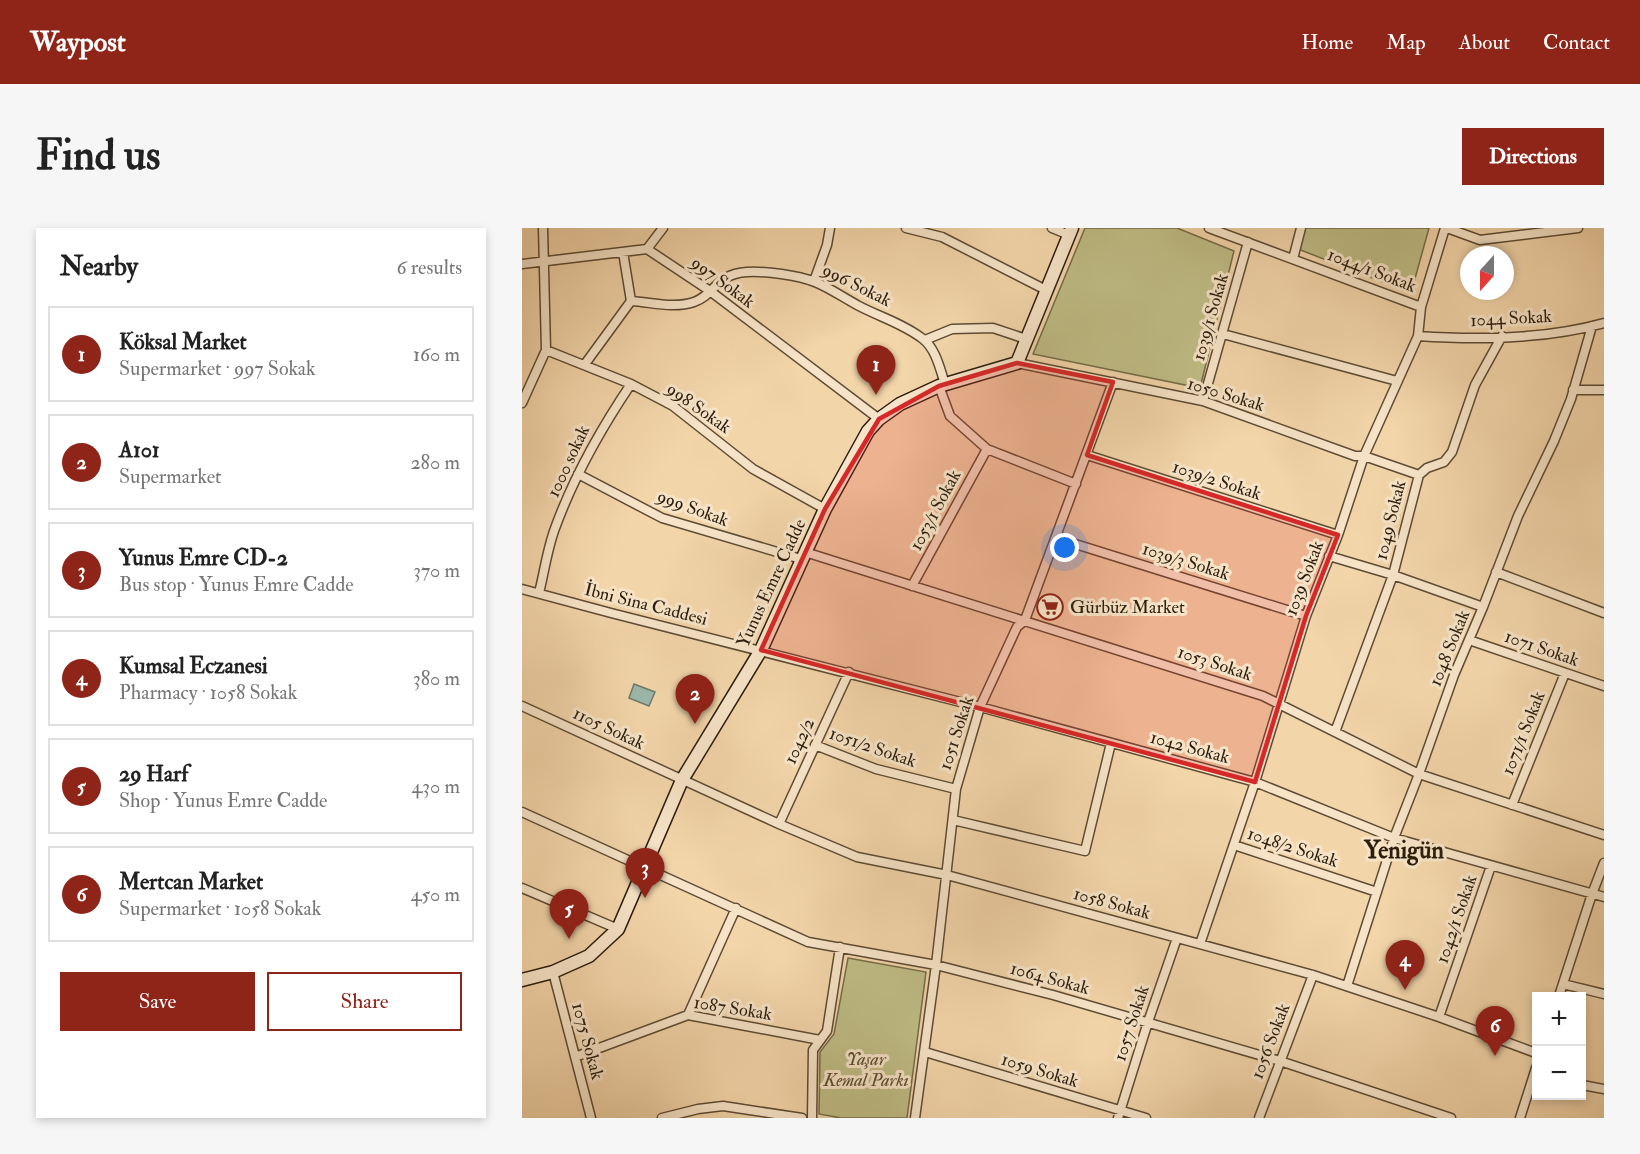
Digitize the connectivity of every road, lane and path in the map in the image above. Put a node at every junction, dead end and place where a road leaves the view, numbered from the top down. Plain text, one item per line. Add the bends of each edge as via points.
1 (543, 228) edge
2 (663, 228) edge
3 (830, 228) edge
4 (906, 228) edge
5 (1052, 228) edge
6 (1209, 228) edge
7 (1300, 228) edge
8 (1446, 228) edge
9 (1578, 228) edge
10 (1563, 229) edge
11 (1070, 231) edge
12 (1248, 242) junction
13 (647, 249) junction
14 (623, 252) junction
15 (1293, 259) junction
16 (543, 262) junction
17 (522, 264) edge
18 (814, 281) junction
19 (1046, 290) junction
20 (710, 291) junction
21 (631, 300) junction
22 (1421, 307) junction
23 (1604, 322) edge
24 (1592, 326) junction
25 (1223, 334) junction
26 (1418, 336) junction
27 (1502, 336) junction
28 (1026, 339) junction
29 (925, 340) junction
30 (546, 350) junction
31 (1017, 363) junction
32 (585, 364) junction
33 (1397, 381) junction
34 (1113, 382) junction
35 (631, 384) junction
36 (942, 385) junction
37 (1573, 390) junction
38 (1604, 390) edge
39 (1203, 401) junction
40 (522, 403) edge
41 (879, 419) junction
42 (987, 449) junction
43 (1087, 455) junction
44 (1364, 456) junction
45 (578, 474) junction
46 (1419, 475) junction
47 (1076, 484) junction
48 (825, 509) junction
49 (1338, 535) junction
50 (1056, 538) junction
51 (803, 555) junction
52 (1329, 556) junction
53 (1496, 572) junction
54 (1393, 574) junction
55 (912, 586) junction
56 (522, 589) edge
57 (539, 593) junction
58 (1483, 607) junction
59 (1604, 613) edge
60 (1306, 616) junction
61 (1025, 620) junction
62 (1469, 640) junction
63 (761, 650) junction
64 (849, 672) junction
65 (1565, 673) junction
66 (1604, 686) edge
67 (1278, 704) junction
68 (980, 707) junction
69 (524, 708) edge
70 (522, 719) edge
71 (1335, 732) junction
72 (1110, 743) junction
73 (815, 745) junction
74 (1419, 774) junction
75 (682, 780) junction
76 (1255, 782) junction
77 (956, 789) junction
78 (1512, 805) junction
79 (522, 812) edge
80 (953, 820) junction
81 (779, 824) junction
82 (1604, 835) edge
83 (1394, 838) junction
84 (1234, 845) junction
85 (1604, 863) edge
86 (1491, 866) junction
87 (644, 868) junction
88 (947, 875) junction
89 (522, 888) edge
90 (1377, 892) junction
91 (1592, 894) junction
92 (1604, 897) edge
93 (736, 908) junction
94 (618, 929) junction
95 (1178, 938) junction
96 (1200, 944) junction
97 (840, 947) junction
98 (936, 965) junction
99 (553, 972) junction
100 (1313, 975) junction
101 (522, 980) edge
102 (1563, 984) junction
103 (1347, 986) junction
104 (1560, 992) edge
105 (1604, 994) edge
106 (688, 1015) junction
107 (1439, 1017) junction
108 (1148, 1022) junction
109 (820, 1040) junction
110 (925, 1052) junction
111 (1532, 1052) edge
112 (575, 1057) junction
113 (1280, 1061) junction
114 (1532, 1085) edge
115 (1586, 1086) edge
116 (1604, 1089) edge
117 (698, 1113) edge
118 (1119, 1114) edge
119 (1434, 1115) edge
120 (591, 1118) edge
121 (662, 1118) edge
122 (802, 1118) edge
123 (812, 1118) edge
124 (915, 1118) edge
125 (1146, 1118) edge
126 (1258, 1118) edge
127 (1451, 1118) edge
128 (1520, 1118) edge

1 - 16 street
2 - 13 street
3 - 18 street
4 - 19 street via 942,237
5 - 11 street
6 - 12 street, 1044/1 Sokak
7 - 15 street
8 - 10 street via 1480,240
8 - 22 street, 1039 Sokak
9 - 10 street
11 - 19 street
12 - 15 street, 1044/1 Sokak
12 - 25 street, 1039/1 Sokak
13 - 14 street
13 - 20 street, 997 Sokak
14 - 16 street
14 - 21 street
15 - 22 street, 1044/1 Sokak
16 - 17 street
16 - 30 street
18 - 20 street, 996 Sokak via 748,272 731,274
18 - 29 street, 996 Sokak
19 - 28 street
20 - 21 street, 996 Sokak via 695,302 671,306
20 - 41 street, 997 Sokak
21 - 32 street
22 - 26 street, 1039 Sokak
23 - 24 street, 1044 Sokak
24 - 27 street, 1044 Sokak
24 - 37 street, 1048 Sokak
25 - 33 street
25 - 39 street, 1039/1 Sokak
26 - 27 street, 1044 Sokak
26 - 33 street, 1039 Sokak
27 - 46 street, 1049 Sokak via 1475,385 1452,452 1444,462
28 - 29 street via 993,328 952,328
28 - 31 street
29 - 36 street via 938,360
30 - 32 street, 998 Sokak
30 - 40 street
31 - 34 street, 1050 Sokak
31 - 36 street, Yunus Emre Cadde
32 - 35 street, 998 Sokak
33 - 44 street, 1039 Sokak
34 - 39 street, 1050 Sokak
34 - 43 street, 1051 Sokak
35 - 45 street, 1000 sokak via 603,425
35 - 48 street, 998 Sokak via 673,406 753,469
36 - 41 street, Yunus Emre Cadde via 900,404
36 - 42 street via 950,416
37 - 38 street
37 - 53 street, 1048 Sokak
39 - 44 street, 1050 Sokak
41 - 48 street, Yunus Emre Cadde via 868,431
42 - 47 street
42 - 55 street, 1053/1 Sokak
43 - 47 street, 1051 Sokak
43 - 49 street, 1039/2 Sokak
44 - 46 street, 1050 Sokak
44 - 49 street, 1039 Sokak
45 - 51 street, 999 Sokak via 662,518
45 - 57 street, 1000 sokak via 554,532
46 - 54 street, 1049 Sokak
47 - 50 street, 1051 Sokak
48 - 51 street, Yunus Emre Cadde
49 - 52 street, 1039 Sokak
50 - 60 street, 1039/3 Sokak
50 - 61 street, 1051 Sokak
51 - 55 street, 1053 Sokak
51 - 63 street, Yunus Emre Cadde
52 - 54 street
52 - 60 street, 1039 Sokak
53 - 58 street, 1048 Sokak
53 - 59 street
54 - 58 street
54 - 71 street, 1049 Sokak
55 - 61 street, 1053 Sokak
56 - 57 street, İbni Sina Caddesi
57 - 63 street, İbni Sina Caddesi
58 - 62 street, 1048 Sokak
60 - 67 street, 1039 Sokak
61 - 67 street, 1053 Sokak
61 - 68 street, 1051 Sokak via 1017,627
62 - 65 street, 1071 Sokak
62 - 74 street, 1048 Sokak
63 - 64 street, 1042 Sokak
63 - 75 street, Yunus Emre Cadde
64 - 68 street, 1042 Sokak
64 - 73 street, 1042/2
65 - 66 street, 1071 Sokak
65 - 78 street, 1071/1 Sokak
67 - 71 street, 1053 Sokak
67 - 76 street, 1039 Sokak
68 - 72 street, 1042 Sokak
68 - 77 street, 1051 Sokak
69 - 70 street
69 - 75 street, 1105 Sokak
71 - 74 street, 1053 Sokak
72 - 76 street, 1042 Sokak
72 - 80 street via 1085,851
73 - 77 street, 1051/2 Sokak via 876,769
73 - 81 street, 1042/2
74 - 78 street, 1053 Sokak
74 - 83 street, 1048 Sokak
75 - 81 street, 1058 Sokak
75 - 87 street, Yunus Emre Cadde
76 - 83 street, 1042 Sokak
76 - 84 street, 1039 Sokak
77 - 80 street, 1051 Sokak
78 - 82 street, 1053 Sokak
79 - 87 street, 1064 Sokak
80 - 88 street, 1051 Sokak
81 - 88 street, 1058 Sokak via 857,857
83 - 86 street, 1042 Sokak
83 - 90 street, 1048 Sokak
84 - 90 street, 1048/2 Sokak
84 - 96 street, 1039 Sokak
85 - 91 street
86 - 91 street, 1042 Sokak
86 - 107 street, 1042/1 Sokak
87 - 93 street, 1064 Sokak
87 - 94 street, Yunus Emre Cadde
88 - 95 street, 1058 Sokak
88 - 98 street, 1051 Sokak
89 - 94 street
90 - 103 street, 1048 Sokak
91 - 92 street, 1042 Sokak
91 - 102 street
93 - 97 street, 1064 Sokak via 808,942
93 - 106 street
94 - 99 street, Yunus Emre Cadde via 589,956
95 - 96 street, 1058 Sokak
95 - 108 street, 1057 Sokak
96 - 100 street, 1058 Sokak
97 - 98 street, 1064 Sokak
97 - 109 street via 827,1031
98 - 108 street, 1064 Sokak
98 - 110 street, 1051 Sokak
99 - 101 street, Yunus Emre Cadde
99 - 112 street, 1075 Sokak
100 - 103 street, 1058 Sokak
100 - 113 street, 1056 Sokak
102 - 104 street
102 - 105 street
103 - 107 street, 1058 Sokak
106 - 109 street, 1087 Sokak
106 - 112 street, 1087 Sokak
107 - 111 street, 1058 Sokak
108 - 113 street, 1064 Sokak
108 - 118 street, 1057 Sokak
109 - 123 street via 813,1050
110 - 118 street, 1059 Sokak
110 - 124 street, 1051 Sokak
112 - 120 street, 1075 Sokak
113 - 119 street, 1064 Sokak
113 - 126 street, 1056 Sokak
114 - 128 street
115 - 116 street
117 - 121 street
117 - 122 street via 723,1106
118 - 125 street, 1059 Sokak
119 - 127 street, 1064 Sokak

